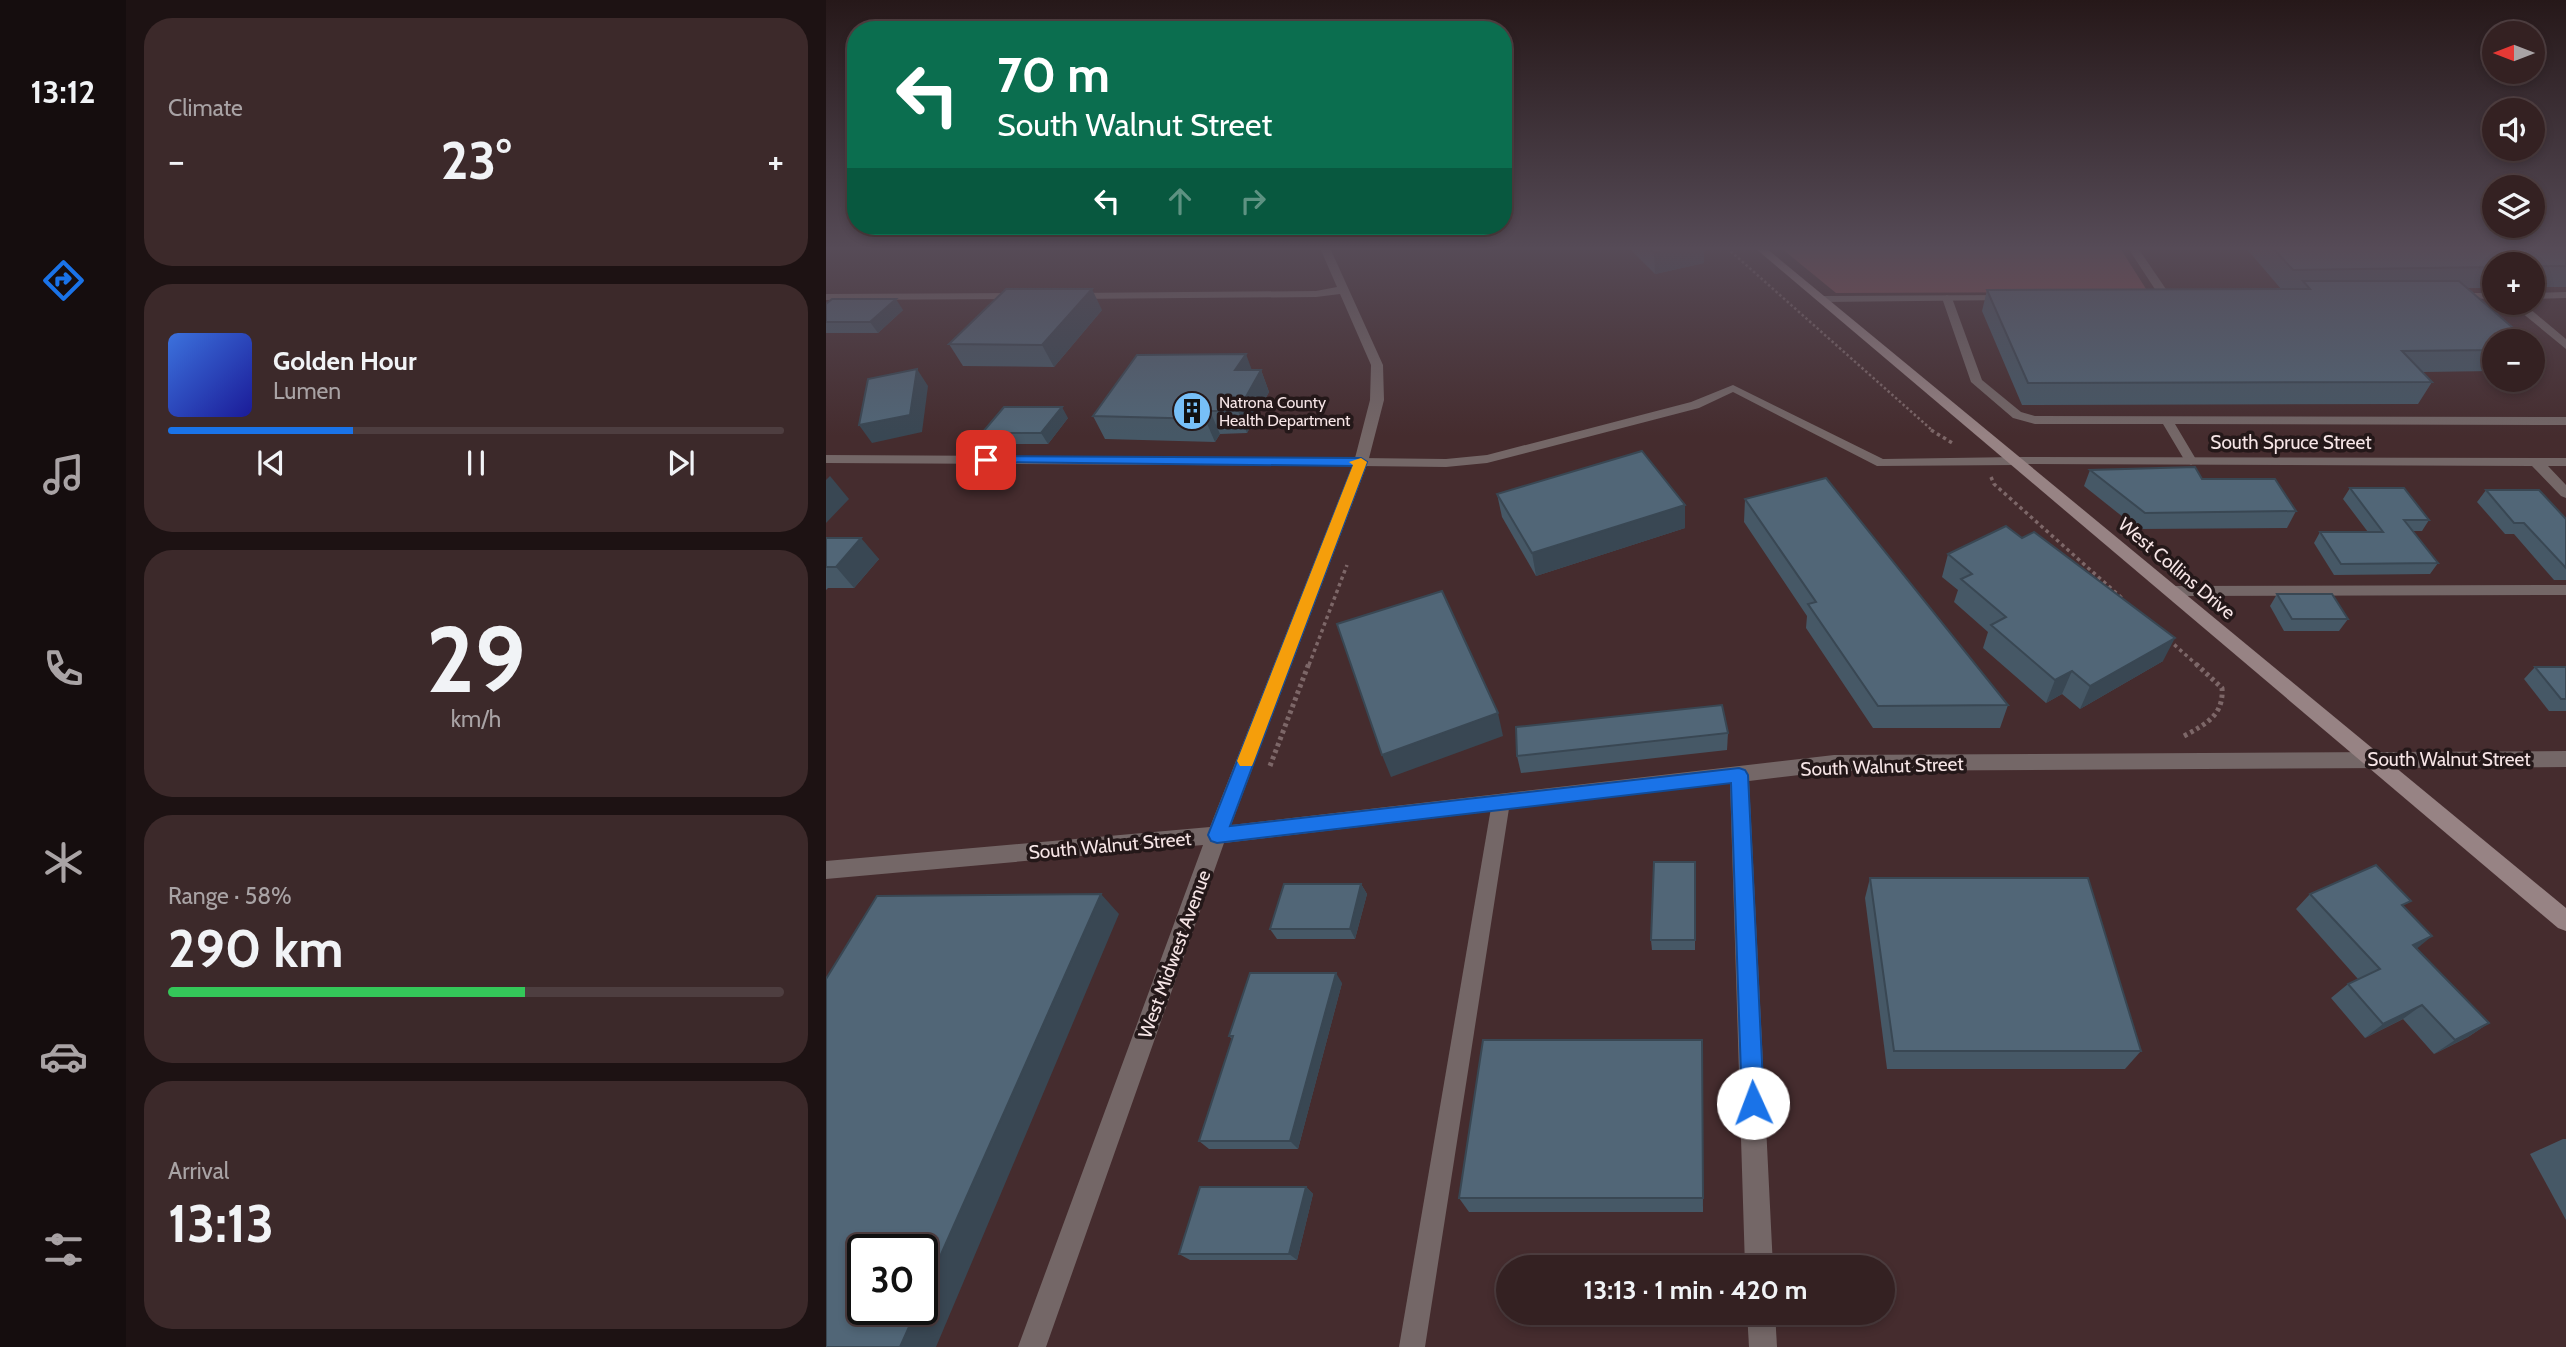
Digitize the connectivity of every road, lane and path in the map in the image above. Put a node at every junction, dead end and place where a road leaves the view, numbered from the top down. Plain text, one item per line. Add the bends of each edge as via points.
1 (1354, 311) edge
2 (1798, 311) edge
3 (1837, 311) edge
4 (1951, 311) edge
5 (2530, 315) edge
6 (2566, 345) edge
7 (1714, 378) dead end
8 (1732, 388) junction
9 (2167, 420) junction
10 (2566, 421) edge
11 (826, 459) edge
12 (2016, 461) junction
13 (2191, 461) junction
14 (2535, 461) junction
15 (2566, 461) edge
16 (1361, 462) junction
17 (1977, 462) junction
18 (2566, 493) edge
19 (2566, 590) edge
20 (2171, 591) junction
21 (2123, 599) edge
22 (2163, 635) edge
23 (2184, 736) dead end
24 (2374, 759) junction
25 (2566, 759) edge
26 (1739, 775) junction
27 (1501, 802) junction
28 (1217, 835) junction
29 (826, 870) edge
30 (2566, 921) edge
31 (1759, 1255) edge
32 (1762, 1325) edge
33 (1032, 1347) edge
34 (1412, 1347) edge
35 (1763, 1347) edge

1 - 16 street, West Midwest Avenue via 1377,365 1377,400
2 - 17 path via 1941,438
3 - 12 main road, West Collins Drive
4 - 9 lane via 1977,382 2017,415 2035,420
5 - 6 street
7 - 8 lane
8 - 16 lane via 1695,405 1487,459
8 - 17 lane via 1881,463
9 - 10 lane
9 - 13 lane
11 - 16 street
12 - 13 street, South Spruce Street
12 - 17 lane
12 - 20 main road, West Collins Drive
13 - 14 street, South Spruce Street
14 - 15 street, South Spruce Street
14 - 18 street
16 - 28 street, West Midwest Avenue
17 - 21 path via 1994,484
19 - 20 lane
20 - 24 main road, West Collins Drive
22 - 23 path via 2222,688 2222,710
24 - 25 street, South Walnut Street
24 - 26 street, South Walnut Street via 1834,763
24 - 30 main road, West Collins Drive
26 - 27 street, South Walnut Street
26 - 31 street
27 - 28 street, South Walnut Street
27 - 34 lane
28 - 29 street, South Walnut Street
28 - 33 street, West Midwest Avenue
32 - 35 street

